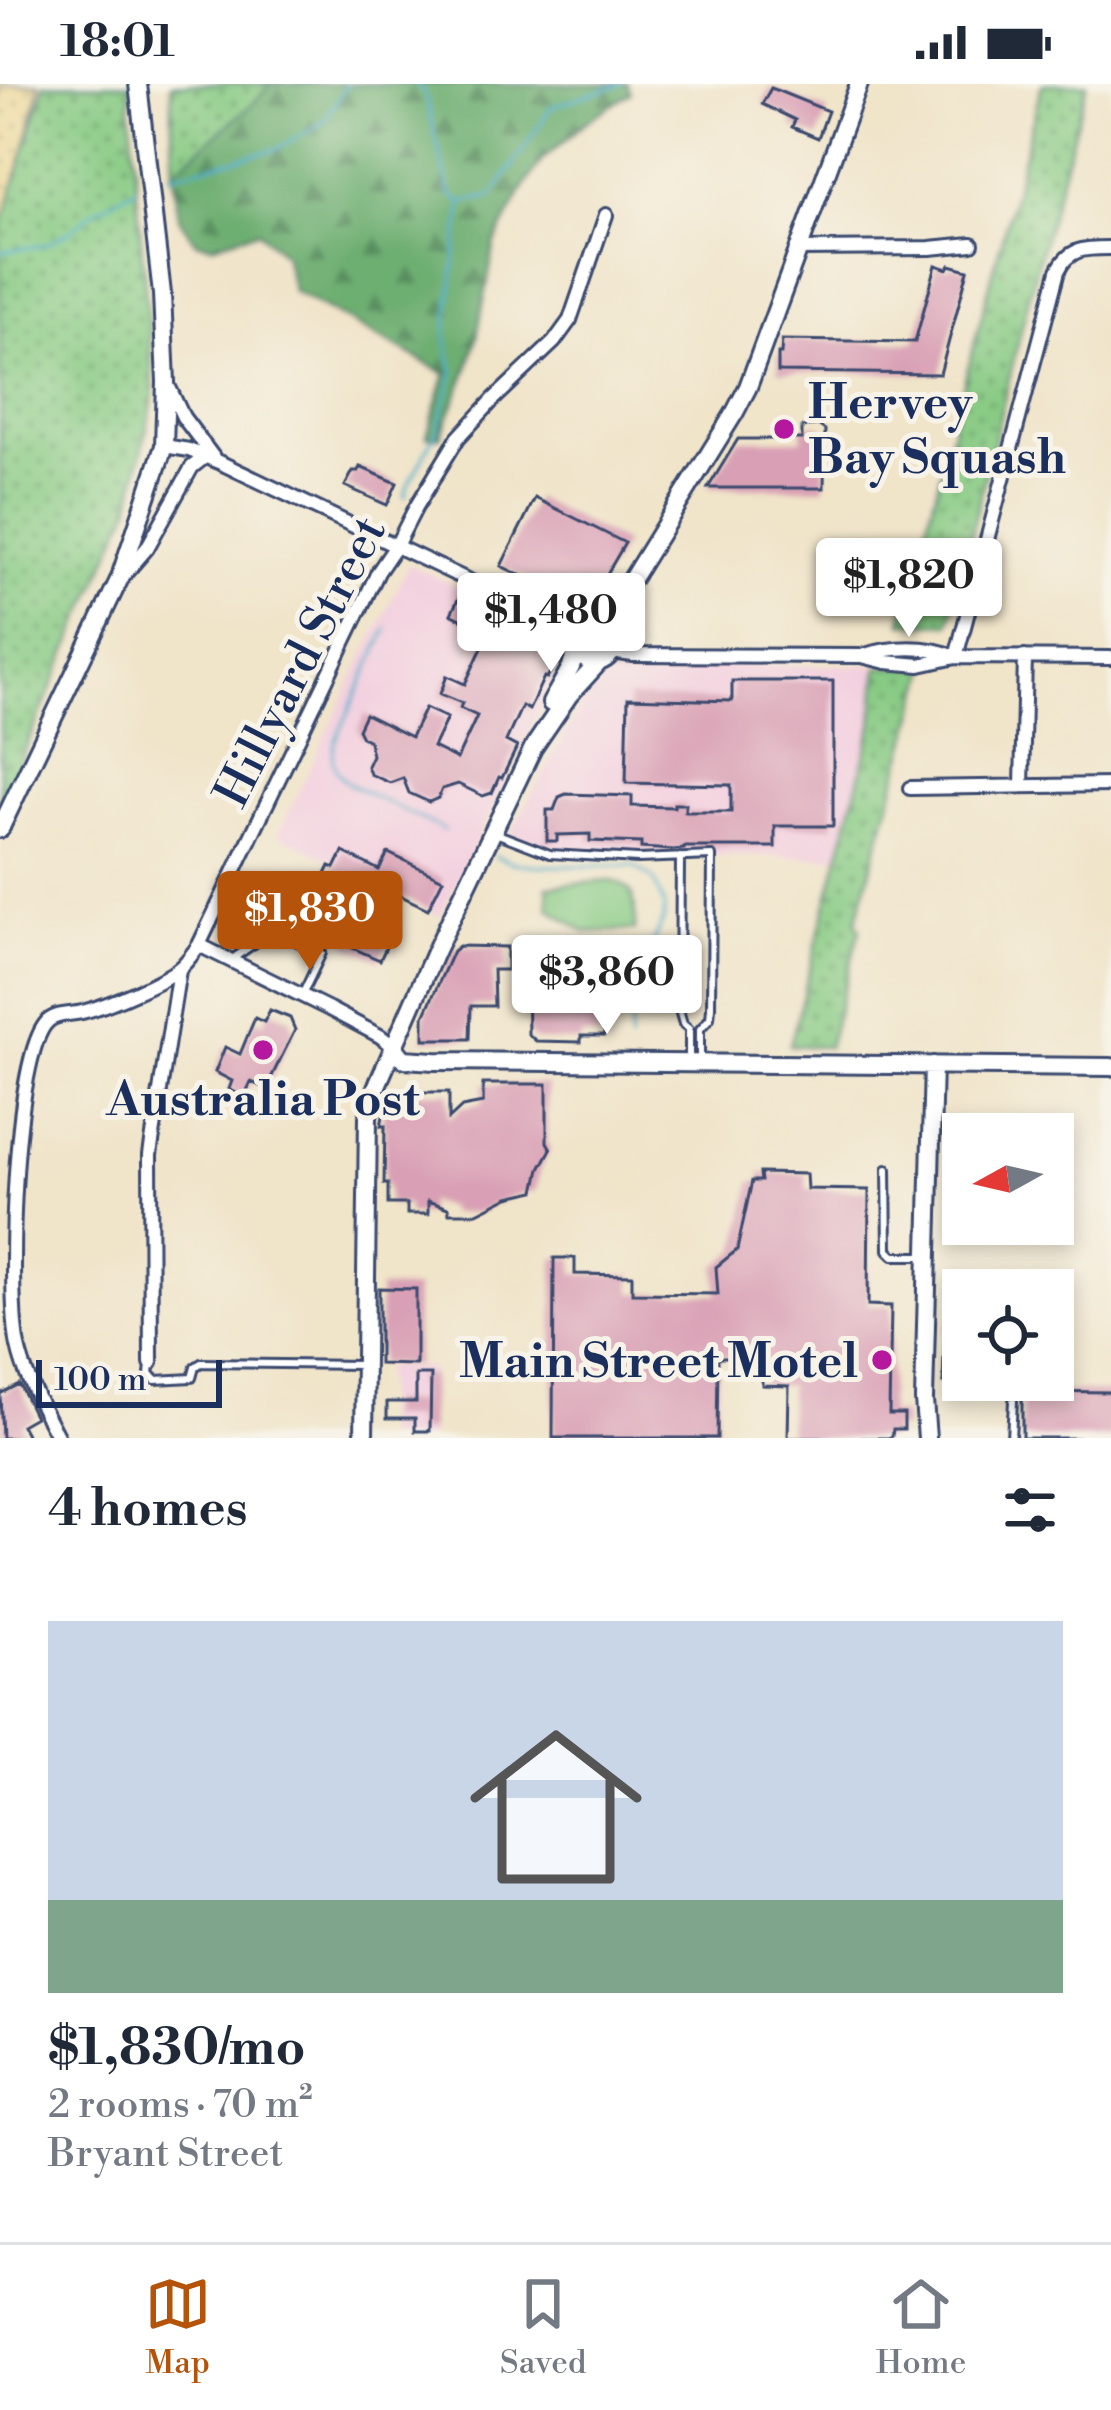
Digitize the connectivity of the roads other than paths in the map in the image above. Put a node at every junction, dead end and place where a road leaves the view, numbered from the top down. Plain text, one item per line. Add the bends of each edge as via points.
1 (138, 84) edge
2 (859, 84) edge
3 (606, 215) dead end
4 (972, 244) dead end
5 (1111, 248) edge
6 (798, 249) junction
7 (166, 382) junction
8 (164, 446) junction
9 (211, 458) junction
10 (397, 544) junction
11 (119, 580) junction
12 (622, 595) junction
13 (582, 636) junction
14 (608, 649) junction
15 (956, 657) junction
16 (1025, 657) junction
17 (1111, 658) edge
18 (542, 732) junction
19 (1111, 785) edge
20 (1022, 786) junction
21 (910, 788) dead end
22 (0, 829) edge
23 (493, 832) junction
24 (680, 857) junction
25 (199, 945) junction
26 (231, 960) junction
27 (179, 970) junction
28 (302, 996) junction
29 (689, 1029) junction
30 (700, 1029) junction
31 (393, 1046) junction
32 (694, 1062) junction
33 (933, 1065) junction
34 (1111, 1067) edge
35 (887, 1169) dead end
36 (928, 1256) junction
37 (151, 1363) joint
38 (364, 1365) junction
39 (1013, 1401) dead end
40 (58, 1438) edge
41 (364, 1438) edge
42 (927, 1438) edge
43 (1011, 1438) edge

1 - 7 street
2 - 6 street
3 - 10 street, Hillyard Street via 570,320 458,438
4 - 6 street
5 - 15 street via 1072,251 1058,271
6 - 12 street via 748,387
7 - 8 street
7 - 9 street
8 - 9 street
8 - 11 street
9 - 10 street
9 - 11 street via 192,467 147,548
10 - 13 street
10 - 25 street, Hillyard Street
11 - 22 street
12 - 13 street
12 - 14 street
13 - 14 street via 603,626
13 - 14 street via 589,661
13 - 18 street
14 - 15 street via 633,656 862,656 920,665
14 - 18 street
15 - 16 street
16 - 17 street
16 - 20 street
18 - 23 street
19 - 20 street
20 - 21 street
23 - 24 lane via 550,854
23 - 31 street
24 - 29 lane via 679,1010
24 - 30 lane via 712,856 711,1008
25 - 26 street
25 - 27 street, Hillyard Street
26 - 28 street
26 - 28 lane via 279,933 322,953
27 - 37 street via 150,1154
27 - 40 street, Hillyard Street via 85,1011 53,1016 35,1044 13,1207 16,1341
28 - 31 street
29 - 30 lane
29 - 32 lane
30 - 32 lane
31 - 32 street via 408,1060
31 - 38 street via 368,1117
32 - 33 street
33 - 34 street
33 - 36 street
35 - 36 lane via 888,1250
36 - 42 street
37 - 38 lane via 155,1380 192,1378 201,1363
38 - 41 street
39 - 43 lane

